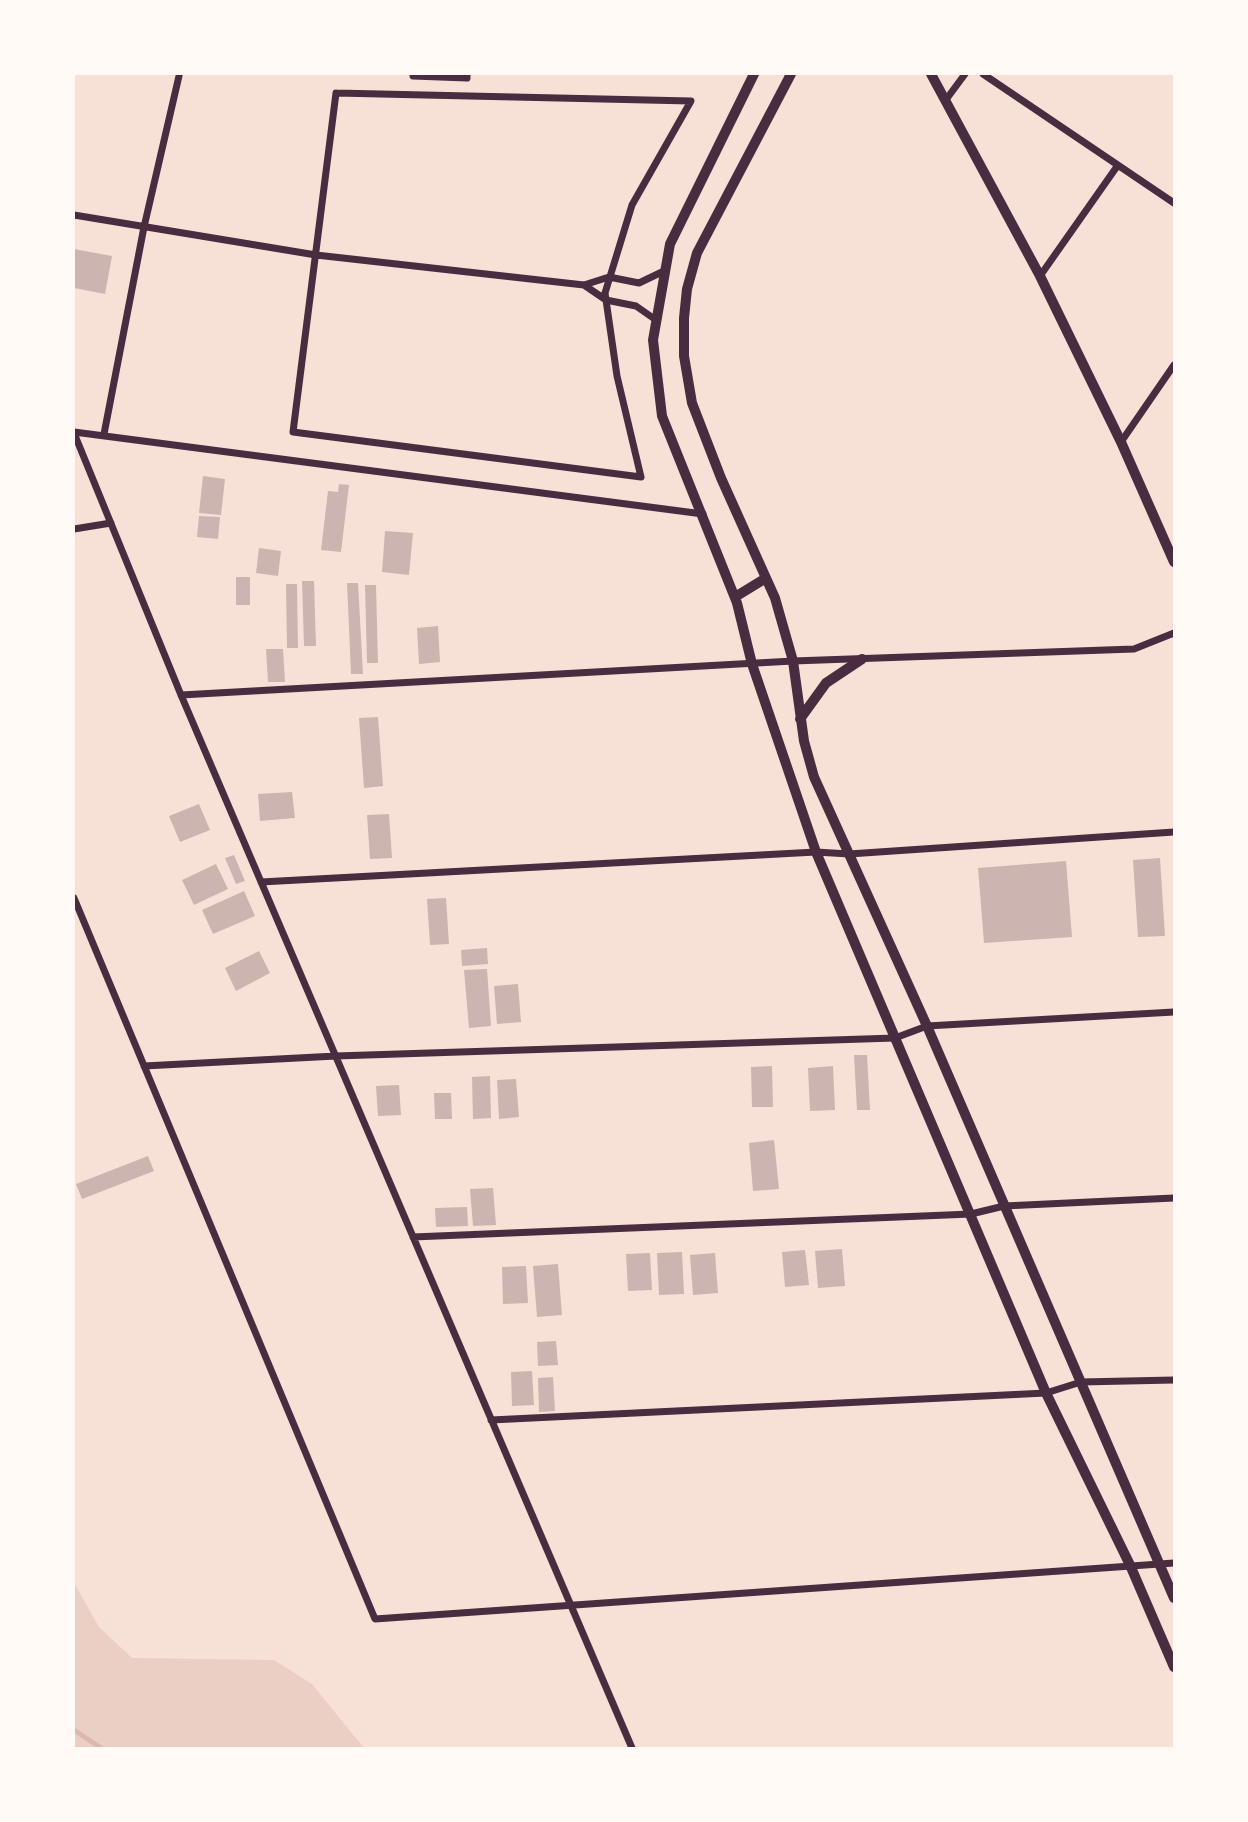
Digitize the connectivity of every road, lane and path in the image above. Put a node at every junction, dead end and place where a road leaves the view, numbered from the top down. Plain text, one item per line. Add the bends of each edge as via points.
1 (413, 74) edge
2 (467, 74) edge
3 (754, 74) edge
4 (791, 74) edge
5 (931, 74) edge
6 (965, 74) edge
7 (983, 74) edge
8 (179, 76) dead end
9 (945, 101) junction
10 (1118, 165) junction
11 (1174, 203) edge
12 (74, 215) edge
13 (144, 227) junction
14 (316, 255) junction
15 (664, 271) junction
16 (1040, 276) junction
17 (609, 277) junction
18 (584, 285) junction
19 (606, 300) junction
20 (656, 320) junction
21 (1174, 365) edge
22 (74, 433) edge
23 (104, 434) junction
24 (1121, 442) junction
25 (704, 514) junction
26 (111, 523) junction
27 (74, 529) edge
28 (1174, 562) edge
29 (766, 578) junction
30 (735, 597) junction
31 (1174, 633) edge
32 (862, 659) junction
33 (793, 661) junction
34 (752, 664) junction
35 (181, 695) junction
36 (800, 719) junction
37 (1174, 832) edge
38 (816, 852) junction
39 (849, 854) junction
40 (261, 881) junction
41 (74, 898) edge
42 (1174, 1013) edge
43 (927, 1026) junction
44 (895, 1038) junction
45 (336, 1056) junction
46 (144, 1066) junction
47 (1174, 1198) edge
48 (1004, 1206) junction
49 (971, 1214) junction
50 (413, 1237) junction
51 (1174, 1381) edge
52 (1081, 1382) junction
53 (1046, 1393) junction
54 (491, 1420) junction
55 (1174, 1563) edge
56 (1160, 1564) junction
57 (1130, 1565) junction
58 (1174, 1598) edge
59 (570, 1605) junction
60 (1174, 1667) edge
61 (632, 1748) edge

1 - 2 street via 467,78
3 - 15 street via 670,244
4 - 29 street via 697,253 684,318 684,356 692,402
5 - 9 street
6 - 9 street
7 - 10 street
8 - 13 street
9 - 16 street
10 - 11 street
10 - 16 street
12 - 13 street
13 - 14 street
13 - 23 street
14 - 17 street via 335,93 691,102 632,205
14 - 18 street
14 - 19 street via 293,432 641,477 617,376
15 - 17 street via 639,283
15 - 20 street
16 - 24 street
17 - 18 street
17 - 19 street
18 - 19 street
19 - 20 street via 636,306
20 - 25 street via 653,340 662,416
21 - 24 street
22 - 23 street
22 - 26 street
23 - 25 street
24 - 28 street
25 - 30 street
26 - 27 street
26 - 35 street
29 - 30 street
29 - 33 street
30 - 34 street
31 - 32 street via 1134,649
32 - 33 street
32 - 36 street via 826,683
33 - 34 street
33 - 36 street
34 - 35 street
34 - 38 street
35 - 40 street
36 - 39 street via 814,777
37 - 39 street
38 - 39 street
38 - 40 street
38 - 44 street
39 - 43 street
40 - 45 street
41 - 46 street
42 - 43 street
43 - 44 street
43 - 48 street
44 - 45 street
44 - 49 street
45 - 46 street
45 - 50 street
46 - 59 street via 375,1619
47 - 48 street
48 - 49 street
48 - 52 street
49 - 50 street
49 - 53 street
50 - 54 street
51 - 52 street
52 - 53 street
52 - 56 street
53 - 54 street
53 - 57 street
54 - 59 street
55 - 56 street
56 - 57 street
56 - 58 street
57 - 59 street
57 - 60 street
59 - 61 street

